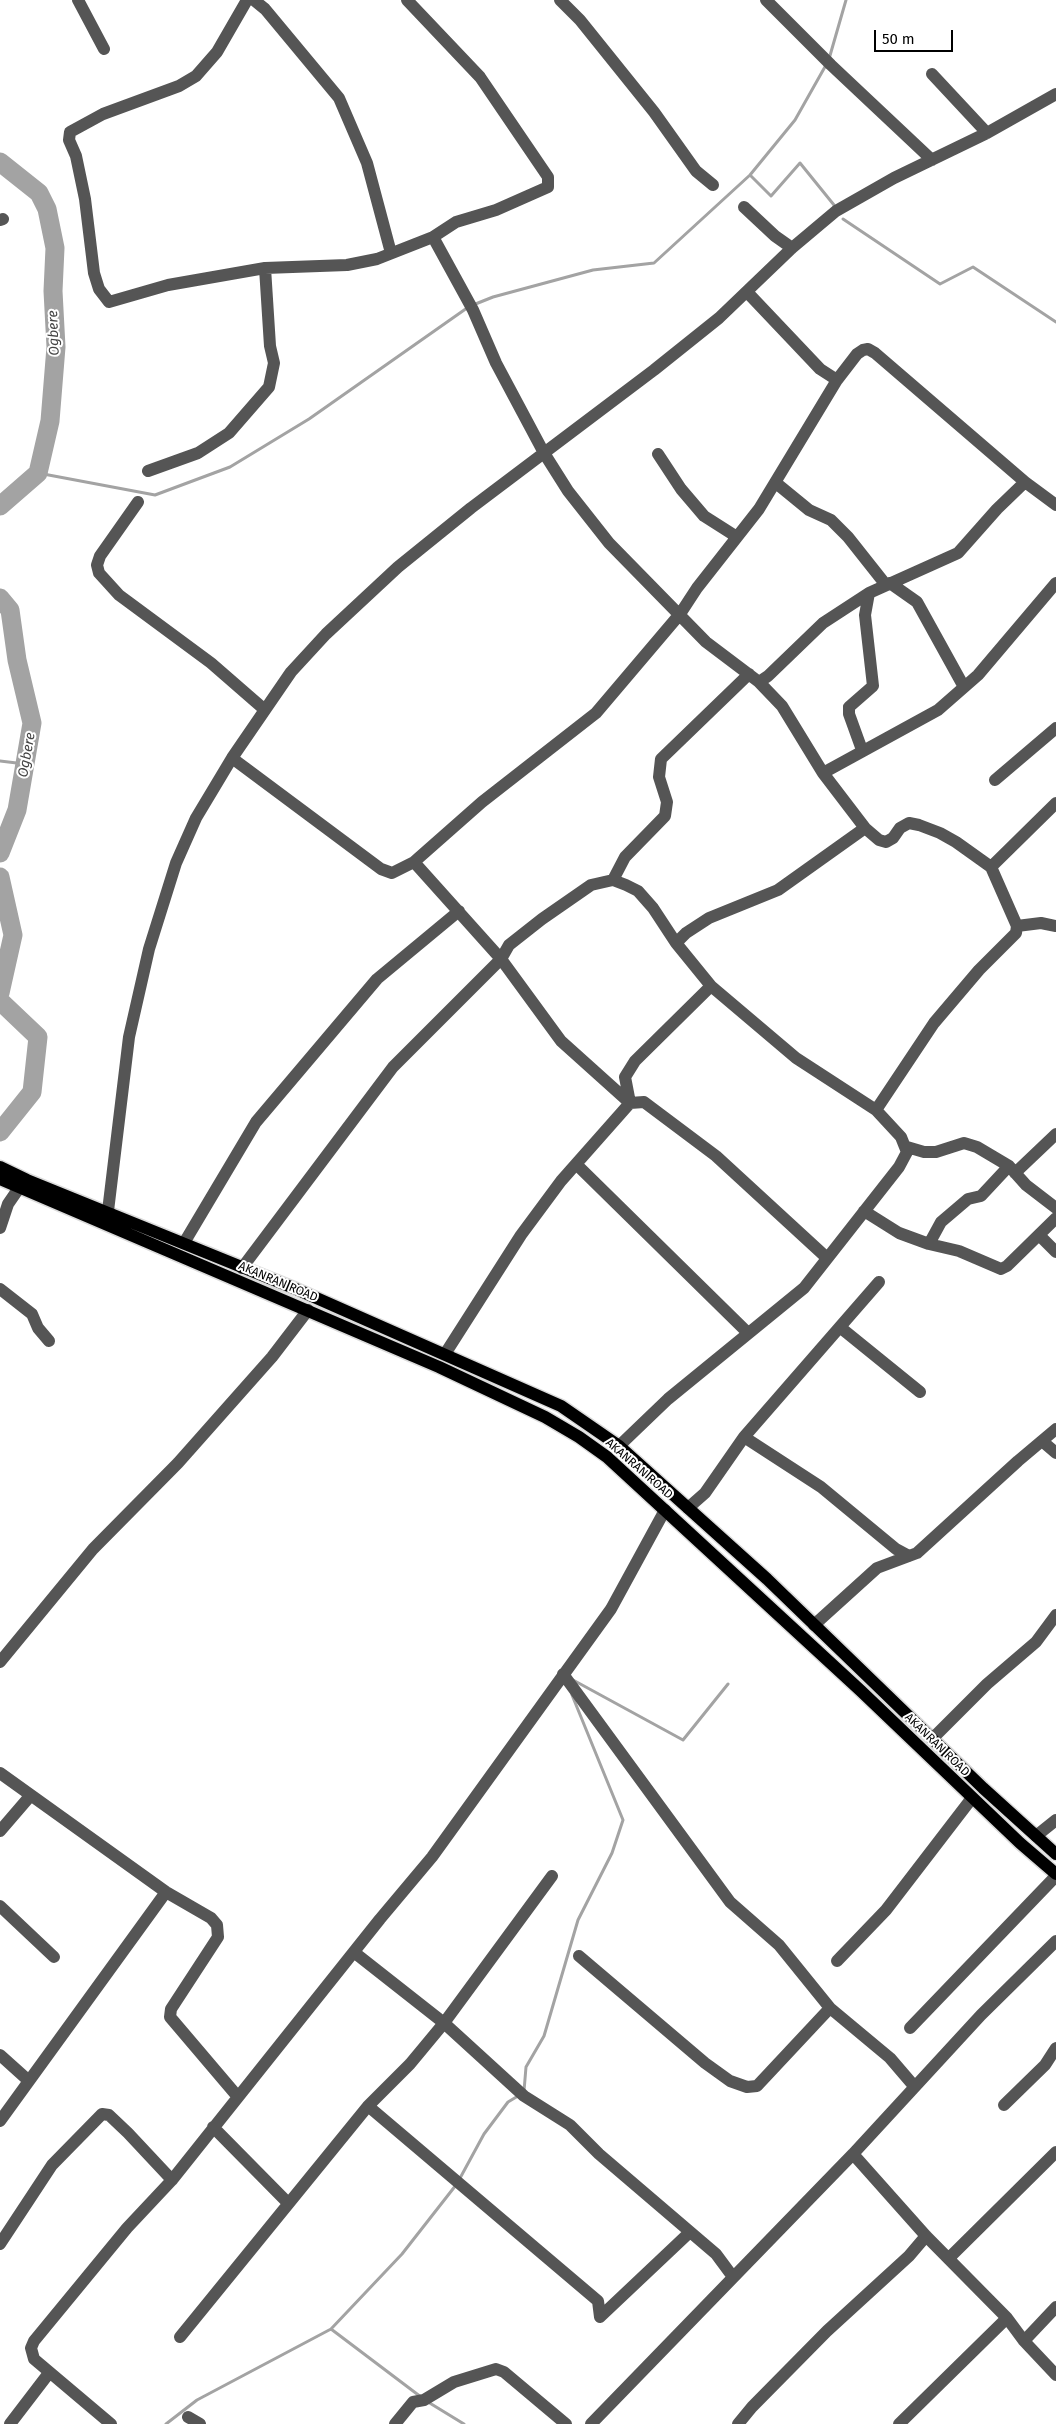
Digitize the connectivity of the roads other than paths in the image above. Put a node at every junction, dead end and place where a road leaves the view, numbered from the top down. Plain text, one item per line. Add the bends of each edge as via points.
1 (78, 0) edge
2 (247, 0) edge
3 (254, 0) edge
4 (276, 0) edge
5 (407, 0) edge
6 (560, 0) edge
7 (766, 0) edge
8 (265, 9) junction
9 (104, 49) dead end
10 (932, 74) dead end
11 (1056, 94) edge
12 (987, 133) junction
13 (932, 160) junction
14 (713, 185) dead end
15 (744, 207) dead end
16 (433, 237) junction
17 (792, 248) junction
18 (391, 253) junction
19 (265, 268) junction
20 (747, 292) junction
21 (837, 380) junction
22 (544, 453) junction
23 (658, 454) dead end
24 (148, 471) dead end
25 (1025, 482) junction
26 (776, 483) junction
27 (138, 502) dead end
28 (1056, 505) edge
29 (737, 537) junction
30 (908, 575) junction
31 (888, 584) junction
32 (1056, 584) edge
33 (869, 593) junction
34 (906, 593) junction
35 (680, 614) junction
36 (749, 674) junction
37 (760, 682) junction
38 (964, 687) junction
39 (265, 710) junction
40 (1056, 728) edge
41 (862, 750) junction
42 (232, 758) junction
43 (823, 773) junction
44 (994, 780) dead end
45 (1056, 803) edge
46 (865, 828) junction
47 (414, 862) junction
48 (991, 867) junction
49 (613, 880) junction
50 (459, 910) junction
51 (1017, 926) junction
52 (1056, 926) edge
53 (676, 943) junction
54 (501, 959) junction
55 (711, 986) junction
56 (630, 1103) junction
57 (876, 1110) junction
58 (1056, 1134) edge
59 (907, 1147) junction
60 (576, 1164) junction
61 (0, 1166) edge
62 (1012, 1170) junction
63 (0, 1179) edge
64 (19, 1188) junction
65 (1056, 1208) edge
66 (108, 1211) junction
67 (864, 1211) junction
68 (1056, 1218) edge
69 (0, 1228) edge
70 (1039, 1235) junction
71 (184, 1243) junction
72 (929, 1244) junction
73 (1056, 1252) edge
74 (827, 1258) junction
75 (242, 1268) junction
76 (879, 1282) dead end
77 (0, 1289) edge
78 (308, 1310) junction
79 (841, 1328) junction
80 (748, 1333) junction
81 (49, 1340) dead end
82 (445, 1354) junction
83 (920, 1392) dead end
84 (1056, 1429) edge
85 (744, 1437) junction
86 (1042, 1441) junction
87 (619, 1446) junction
88 (1056, 1453) edge
89 (688, 1508) junction
90 (664, 1510) junction
91 (714, 1531) junction
92 (700, 1543) junction
93 (908, 1556) junction
94 (1056, 1615) edge
95 (814, 1625) junction
96 (0, 1662) edge
97 (563, 1674) junction
98 (933, 1738) junction
99 (0, 1773) edge
100 (31, 1795) junction
101 (972, 1798) junction
102 (1056, 1820) edge
103 (0, 1831) edge
104 (1036, 1836) junction
105 (1056, 1854) edge
106 (1056, 1875) edge
107 (552, 1876) dead end
108 (166, 1892) junction
109 (0, 1906) edge
110 (1056, 1941) edge
111 (355, 1953) junction
112 (579, 1956) dead end
113 (54, 1957) dead end
114 (837, 1961) dead end
115 (830, 2008) junction
116 (444, 2023) junction
117 (910, 2028) dead end
118 (1056, 2048) edge
119 (0, 2055) edge
120 (29, 2081) junction
121 (914, 2086) junction
122 (238, 2097) junction
123 (1004, 2105) dead end
124 (368, 2106) junction
125 (0, 2121) edge
126 (213, 2127) junction
127 (1056, 2152) edge
128 (853, 2154) junction
129 (172, 2180) junction
130 (288, 2203) junction
131 (690, 2232) junction
132 (926, 2236) junction
133 (0, 2244) edge
134 (949, 2258) junction
135 (733, 2276) junction
136 (1056, 2308) edge
137 (1007, 2318) junction
138 (180, 2337) dead end
139 (1024, 2341) junction
140 (49, 2373) junction
141 (1056, 2375) edge
142 (188, 2417) dead end
143 (10, 2424) edge
144 (110, 2424) edge
145 (200, 2424) edge
146 (395, 2424) edge
147 (566, 2424) edge
148 (591, 2424) edge
149 (738, 2424) edge
150 (899, 2424) edge

1 - 9 street
2 - 19 street via 217,52 196,76 179,86 81,124 70,132 69,140 76,156 85,199 94,273 99,289 109,302 168,284
3 - 8 street
4 - 8 street
5 - 16 street via 480,77 548,177 548,187 496,210 456,222
6 - 14 street via 648,104 696,171
7 - 13 street
8 - 18 street via 339,98 368,163
10 - 12 street
11 - 12 street
12 - 13 street
13 - 17 street via 836,211
15 - 17 street
16 - 18 street
16 - 22 street
17 - 20 street
18 - 19 street via 348,265
19 - 24 street via 274,363 269,387 229,434 198,453
20 - 21 street via 820,369
20 - 22 street via 654,370
21 - 25 street via 857,354 868,349 876,352
21 - 26 street
22 - 35 street via 568,491 609,543
22 - 39 street via 398,567 333,627 291,672
23 - 29 street via 704,516
25 - 28 street
25 - 30 street via 958,553
26 - 29 street
26 - 31 street via 809,510 831,520
27 - 39 street via 100,556 96,565 99,573 119,595 211,663
29 - 35 street
30 - 31 street
30 - 34 street
31 - 33 street
31 - 34 street
32 - 38 street via 1001,650
33 - 37 street via 823,623
33 - 41 street via 865,615 873,686 850,707 849,714
34 - 38 street via 916,602
35 - 36 street via 706,642
35 - 47 street via 596,712 482,802
36 - 37 street
36 - 49 street via 661,759 659,777 667,802 665,816 625,857
37 - 43 street via 782,706
38 - 41 street via 938,710
39 - 42 street
40 - 44 street
41 - 43 street
42 - 47 street via 381,869 392,873
42 - 66 street via 196,818 176,863 149,949 128,1037
43 - 46 street
45 - 48 street
46 - 48 street via 886,842 908,823 919,825 956,842
46 - 53 street via 778,890 709,918
47 - 50 street
48 - 51 street
49 - 53 street via 638,891
49 - 54 street via 591,885 542,918 509,945
50 - 54 street
50 - 71 street via 377,980 256,1122
51 - 52 street via 1041,923
51 - 57 street via 1016,933 934,1023
53 - 55 street
54 - 56 street via 561,1041
54 - 75 street via 393,1067
55 - 56 street via 635,1061 625,1077
55 - 57 street via 796,1058
56 - 60 street
56 - 74 street via 644,1102 716,1156
57 - 59 street
58 - 62 street
59 - 62 street via 936,1152 964,1142
59 - 67 street via 899,1167
60 - 80 street
60 - 82 street via 521,1235
61 - 66 main road, AKANRAN ROAD via 27,1180
62 - 65 street
62 - 72 street via 981,1196 968,1199 941,1222
63 - 64 main road, AKANRAN ROAD
64 - 69 street via 8,1204
64 - 78 main road, AKANRAN ROAD
66 - 71 main road, AKANRAN ROAD
67 - 72 street via 899,1233
67 - 74 street
68 - 70 street
70 - 72 street via 1001,1269 959,1251
70 - 73 street
71 - 75 main road, AKANRAN ROAD
74 - 80 street via 804,1288
75 - 82 main road, AKANRAN ROAD
76 - 79 street
77 - 81 street via 32,1314 38,1328
78 - 90 main road, AKANRAN ROAD via 545,1417 607,1457
78 - 96 street via 272,1357 178,1463 93,1549
79 - 83 street
79 - 85 street
80 - 87 street via 668,1399
82 - 87 main road, AKANRAN ROAD via 561,1406
84 - 86 street
85 - 89 street via 705,1493
85 - 93 street via 821,1487
86 - 88 street
86 - 93 street via 926,1546
87 - 89 main road, AKANRAN ROAD
89 - 91 main road, AKANRAN ROAD
90 - 92 main road, AKANRAN ROAD
90 - 97 street via 611,1609
91 - 92 main road
91 - 95 main road, AKANRAN ROAD
92 - 101 main road, AKANRAN ROAD
93 - 95 street via 877,1568
94 - 98 street via 1036,1642 987,1684
95 - 98 main road, AKANRAN ROAD
97 - 111 street via 438,1850
97 - 115 street via 730,1902 779,1946
98 - 104 main road, AKANRAN ROAD
99 - 100 street
100 - 103 street
100 - 108 street
101 - 106 main road, AKANRAN ROAD
101 - 114 street via 886,1910
102 - 104 street
104 - 105 main road, AKANRAN ROAD
106 - 117 street
107 - 116 street
108 - 120 street
108 - 122 street via 211,1918 217,1925 218,1936 171,2009 170,2018
109 - 113 street
110 - 121 street
111 - 116 street
111 - 122 street
112 - 115 street via 705,2063 730,2081 747,2087 757,2086
115 - 121 street via 890,2058
116 - 124 street via 410,2064
116 - 131 street via 524,2096 570,2126
118 - 123 street via 1045,2066
119 - 120 street
120 - 125 street
121 - 128 street
122 - 126 street
124 - 130 street
124 - 131 street via 598,2301 600,2317
126 - 129 street
126 - 130 street
127 - 134 street
128 - 132 street
128 - 135 street
129 - 133 street via 128,2133 108,2115 102,2114 52,2165
129 - 140 street via 127,2228 34,2340 31,2348 34,2359
130 - 138 street
131 - 135 street via 716,2254
132 - 134 street
132 - 149 street via 909,2256 797,2361
134 - 137 street
135 - 148 street
136 - 139 street
137 - 139 street
137 - 150 street
139 - 141 street
140 - 143 street
140 - 144 street
142 - 145 street
146 - 147 street via 413,2402 424,2400 454,2382 496,2369 504,2372

